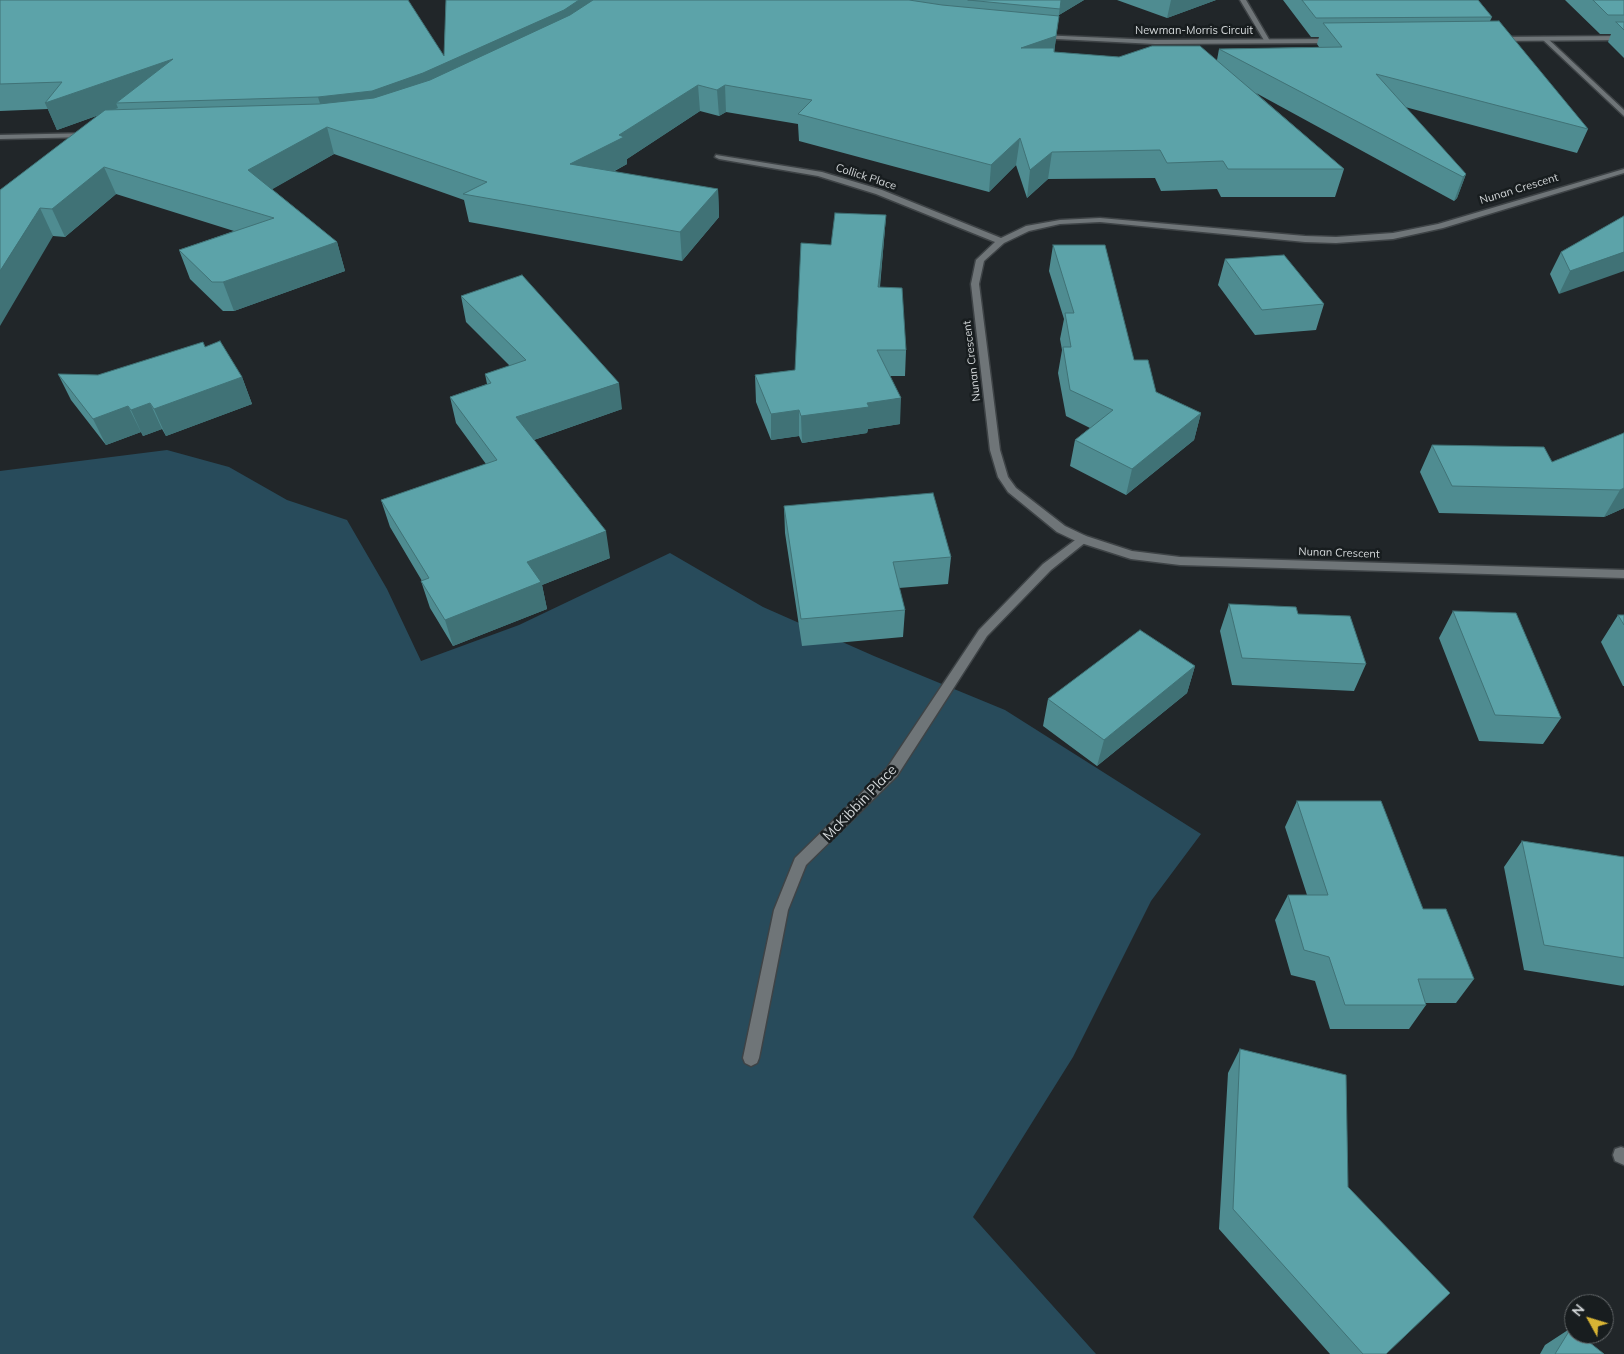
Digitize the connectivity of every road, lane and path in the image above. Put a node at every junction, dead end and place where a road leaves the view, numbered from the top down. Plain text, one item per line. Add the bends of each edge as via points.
1 (1243, 0) edge
2 (1030, 36) edge
3 (1544, 38) junction
4 (1624, 38) edge
5 (1494, 39) edge
6 (1267, 41) junction
7 (1345, 41) edge
8 (1624, 114) edge
9 (99, 134) edge
10 (0, 137) edge
11 (719, 157) dead end
12 (1624, 171) edge
13 (1001, 241) junction
14 (1082, 539) junction
15 (1624, 574) edge
16 (751, 1058) dead end

1 - 6 street
2 - 6 street, Newman-Morris Circuit via 1155,42
3 - 4 street
3 - 5 street
3 - 8 street
6 - 7 street, Newman-Morris Circuit
9 - 10 street
11 - 13 street, Collick Place via 827,176 879,192
12 - 13 street, Nunan Crescent via 1440,226 1393,236 1305,239 1100,220 1043,225
13 - 14 street, Nunan Crescent via 980,260 975,284 995,450 1003,477 1012,490 1061,529
14 - 15 street, Nunan Crescent via 1131,554 1180,561
14 - 16 street, McKibbin Place via 1047,567 982,633 892,772 800,862 781,910

